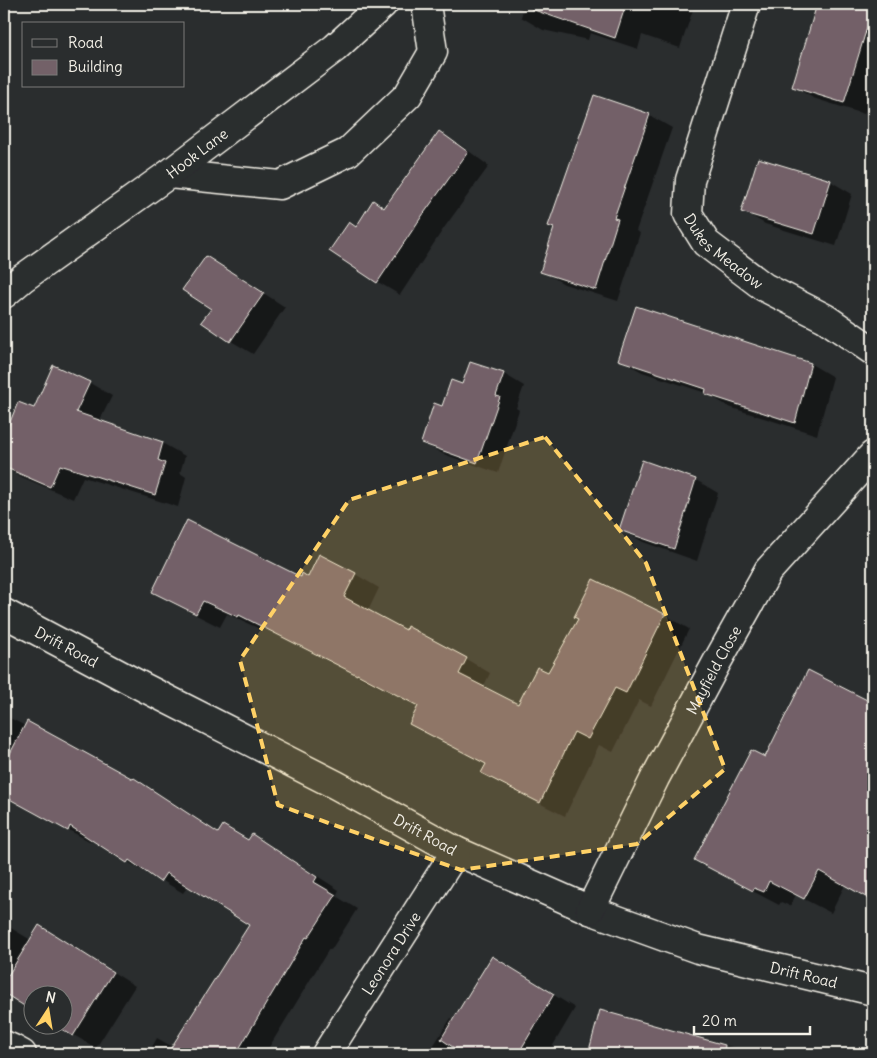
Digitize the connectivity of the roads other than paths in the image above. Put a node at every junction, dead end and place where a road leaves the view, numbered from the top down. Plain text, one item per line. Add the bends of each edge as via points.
1 (383, 4) edge
2 (426, 4) edge
3 (746, 4) edge
4 (169, 174) junction
5 (4, 294) edge
6 (873, 351) edge
7 (873, 454) edge
8 (4, 613) edge
9 (456, 851) junction
10 (590, 910) junction
11 (873, 991) edge
12 (4, 1045) edge
13 (22, 1054) edge
14 (326, 1054) edge

1 - 4 street, Hook Lane via 335,48
2 - 4 street via 433,52 408,95 348,152 280,185
3 - 6 street, Dukes Meadow via 690,180 688,214 706,243 764,287 824,318
4 - 5 street, Hook Lane
7 - 10 street, Mayfield Close via 768,571 655,778
8 - 9 street, Drift Road
9 - 10 street, Drift Road
9 - 14 street, Leonora Drive
10 - 11 street, Drift Road via 698,949
12 - 13 street

